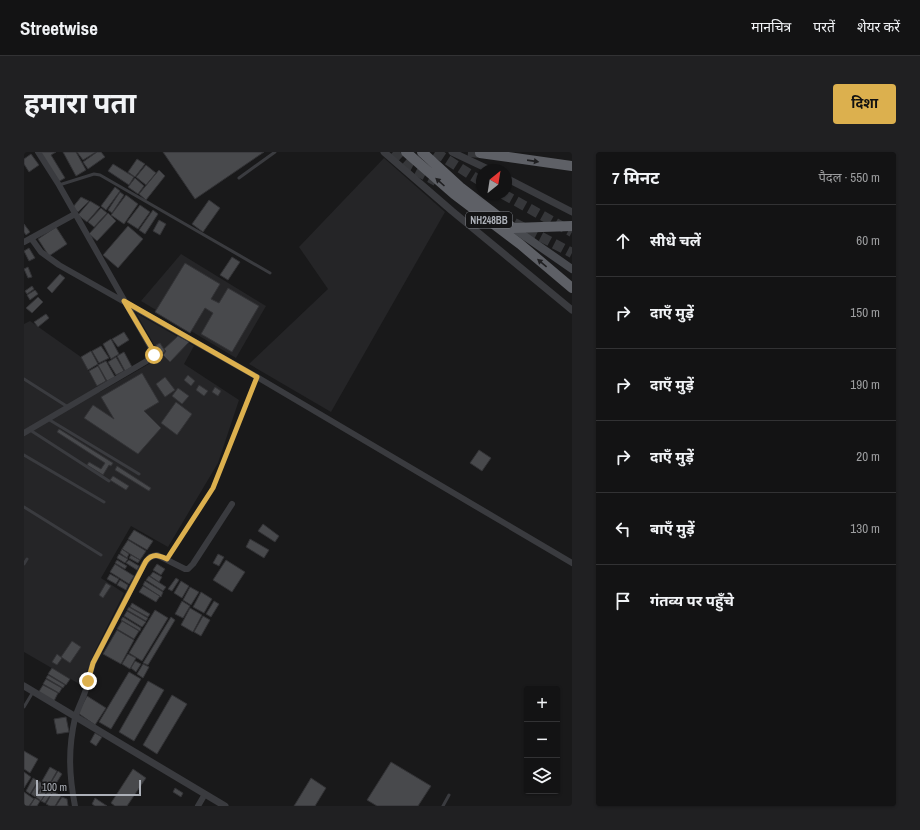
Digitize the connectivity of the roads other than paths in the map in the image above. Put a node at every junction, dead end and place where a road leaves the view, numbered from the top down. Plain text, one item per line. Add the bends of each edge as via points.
1 (38, 152) edge
2 (275, 152) edge
3 (384, 152) edge
4 (406, 152) edge
5 (422, 152) edge
6 (452, 152) edge
7 (480, 153) dead end
8 (477, 164) edge
9 (572, 166) edge
10 (239, 178) dead end
11 (512, 181) edge
12 (59, 185) junction
13 (572, 212) edge
14 (74, 214) junction
15 (572, 226) edge
16 (513, 228) junction
17 (31, 238) junction
18 (24, 242) edge
19 (572, 269) edge
20 (270, 273) dead end
21 (572, 288) edge
22 (124, 301) junction
23 (572, 310) edge
24 (257, 377) junction
25 (24, 379) edge
26 (68, 408) junction
27 (48, 419) junction
28 (27, 432) edge
29 (24, 455) edge
30 (138, 474) dead end
31 (109, 481) dead end
32 (104, 502) dead end
33 (232, 504) dead end
34 (24, 507) edge
35 (101, 556) dead end
36 (27, 559) dead end
37 (167, 559) junction
38 (572, 563) edge
39 (24, 564) edge
40 (24, 686) edge
41 (33, 692) junction
42 (24, 707) edge
43 (76, 717) junction
44 (205, 794) junction
45 (449, 795) dead end
46 (75, 806) edge
47 (198, 806) edge
48 (225, 806) edge
49 (442, 806) edge

1 - 12 street
2 - 10 lane
3 - 23 street
21 -> 4 highway, NH248BB via 520,244 454,194
5 - 16 highway, NH248BB via 460,187
6 - 8 street
7 -> 9 highway
11 - 13 street
12 - 14 street
12 - 20 lane via 94,174 100,175
14 - 17 street
14 - 22 street
15 - 16 highway, NH248BB
16 - 19 main road
17 - 18 street
17 - 22 street via 49,258
22 - 24 street
22 - 26 street via 154,355
24 - 37 lane via 213,488
24 - 38 street
25 - 26 lane
26 - 27 street
27 - 28 street
27 - 30 lane
28 - 31 lane
29 - 32 lane
33 - 37 street via 189,568 185,569
34 - 35 lane
36 - 39 lane
37 - 43 street via 154,555 144,564 93,663
40 - 41 street
41 - 42 lane
41 - 43 street
43 - 44 street
43 - 46 street via 70,760 70,781
44 - 47 street
44 - 48 street
45 - 49 lane

